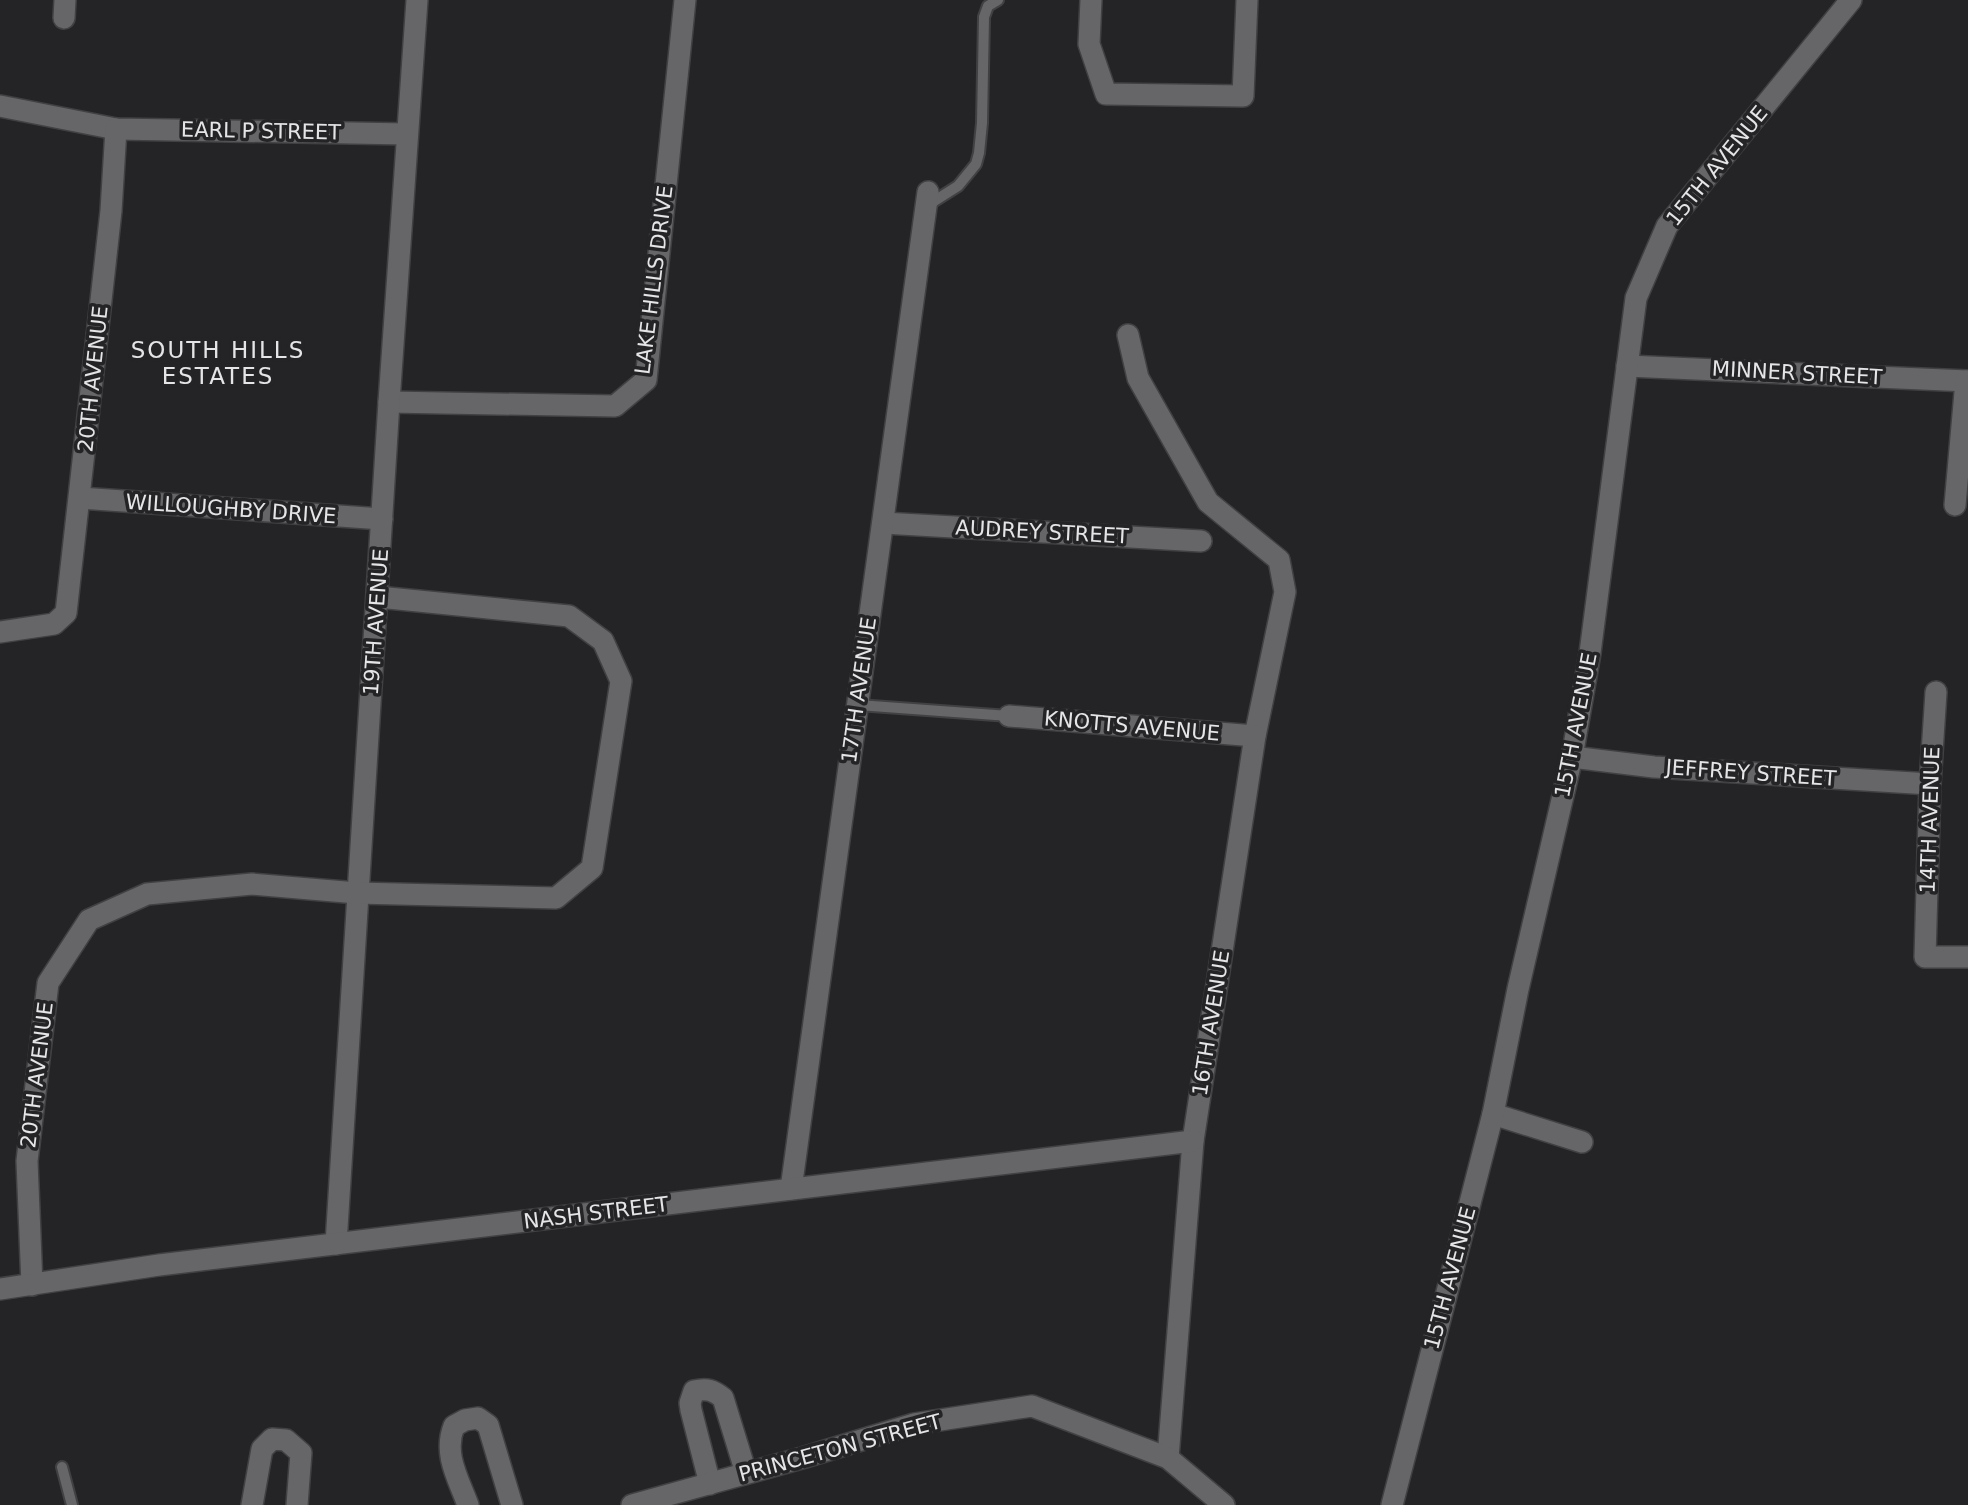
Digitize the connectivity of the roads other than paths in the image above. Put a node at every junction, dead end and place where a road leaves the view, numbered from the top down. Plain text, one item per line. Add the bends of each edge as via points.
1 (417, 0) edge
2 (685, 0) edge
3 (998, 0) edge
4 (1091, 0) edge
5 (1247, 0) edge
6 (1851, 0) edge
7 (0, 106) edge
8 (116, 129) junction
9 (407, 134) junction
10 (927, 199) joint
11 (1128, 335) dead end
12 (1627, 366) junction
13 (1967, 381) edge
14 (389, 402) junction
15 (80, 498) junction
16 (1955, 505) dead end
17 (383, 519) junction
18 (883, 523) junction
19 (1201, 541) dead end
20 (378, 597) junction
21 (0, 632) edge
22 (1936, 692) dead end
23 (858, 705) junction
24 (1009, 716) joint
25 (1255, 736) junction
26 (1572, 757) junction
27 (1930, 784) junction
28 (357, 893) junction
29 (1968, 957) edge
30 (1493, 1114) junction
31 (1193, 1140) junction
32 (1582, 1142) dead end
33 (791, 1189) junction
34 (336, 1244) junction
35 (32, 1285) junction
36 (0, 1289) edge
37 (1168, 1458) junction
38 (62, 1467) dead end
39 (746, 1473) junction
40 (710, 1483) junction
41 (72, 1505) edge
42 (252, 1505) edge
43 (297, 1505) edge
44 (468, 1505) edge
45 (512, 1505) edge
46 (632, 1505) edge
47 (1224, 1505) edge
48 (1392, 1505) edge

1 - 9 street, 19TH AVENUE
2 - 14 street, LAKE HILLS DRIVE via 646,380 615,406
3 - 10 lane via 988,6 984,17 979,153 958,186
4 - 5 street via 1089,44 1106,94 1243,96
6 - 12 street, 15TH AVENUE via 1667,226 1636,298
7 - 8 street
8 - 9 street, EARL P STREET
8 - 15 street, 20TH AVENUE
9 - 14 street, 19TH AVENUE
10 - 18 street, 17TH AVENUE
11 - 25 street, 16TH AVENUE via 1138,377 1208,502 1279,560 1286,592
12 - 13 street, MINNER STREET
12 - 26 street, 15TH AVENUE
13 - 16 street
14 - 17 street, 19TH AVENUE
15 - 17 street, WILLOUGHBY DRIVE
15 - 21 street, 20TH AVENUE via 66,613 54,624
17 - 20 street, 19TH AVENUE
18 - 19 street, AUDREY STREET
18 - 23 street, 17TH AVENUE
20 - 28 street, 19TH AVENUE
20 - 28 street, 20TH AVENUE via 569,616 603,640 621,681 592,868 556,898
22 - 27 street, 14TH AVENUE
23 - 24 lane
23 - 33 street, 17TH AVENUE
24 - 25 street, KNOTTS AVENUE
25 - 31 street, 16TH AVENUE
26 - 27 street, JEFFREY STREET via 1654,767
26 - 30 street, 15TH AVENUE
27 - 29 street, 14TH AVENUE via 1925,957
28 - 34 street, 19TH AVENUE
28 - 35 street, 20TH AVENUE via 252,884 147,894 89,919 48,983 27,1161
30 - 32 street
30 - 48 street, 15TH AVENUE
31 - 33 street, NASH STREET
31 - 37 street, 16TH AVENUE
33 - 34 street, NASH STREET
34 - 35 street, NASH STREET
35 - 36 street, NASH STREET
37 - 39 street, PRINCETON STREET via 1032,1406 914,1424
37 - 47 street, PRINCETON STREET
38 - 41 lane
39 - 40 street, PRINCETON STREET
39 - 40 street via 723,1398 714,1390 694,1391 691,1410
40 - 46 street, PRINCETON STREET
42 - 43 street via 262,1449 272,1439 286,1440 302,1453
44 - 45 street via 449,1440 454,1426 478,1418 488,1425

